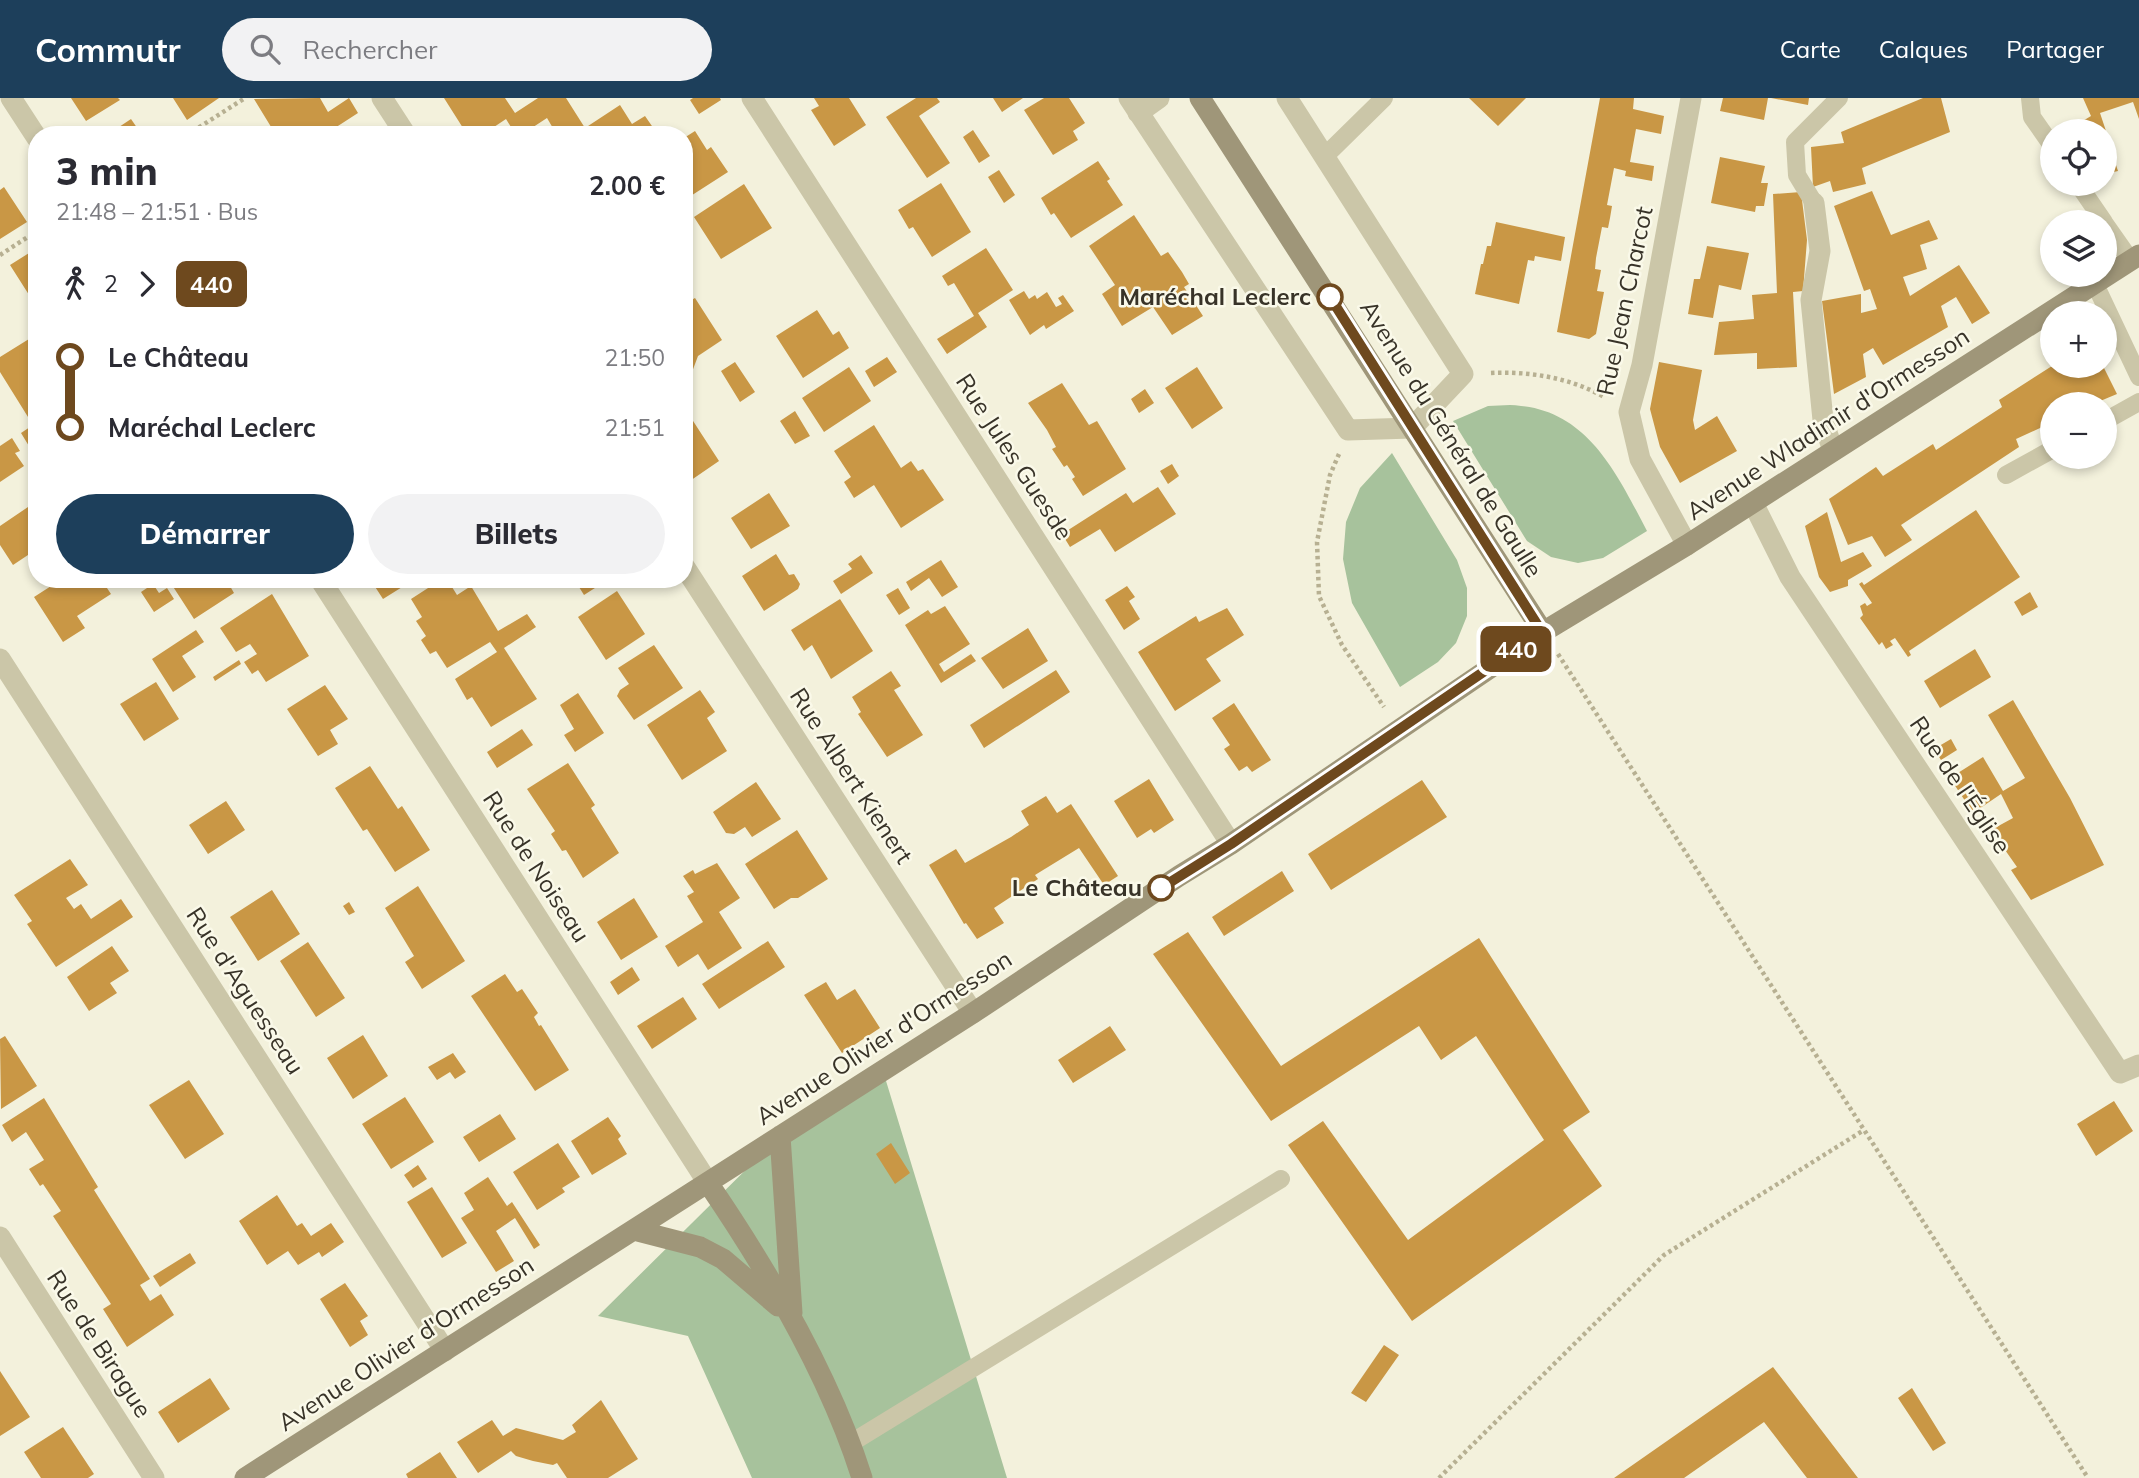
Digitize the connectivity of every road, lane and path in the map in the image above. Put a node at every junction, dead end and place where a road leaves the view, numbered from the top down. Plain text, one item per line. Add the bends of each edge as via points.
1 (11, 98) edge
2 (245, 98) edge
3 (382, 98) edge
4 (752, 98) edge
5 (1159, 98) edge
6 (1200, 98) edge
7 (1287, 98) edge
8 (1384, 98) edge
9 (1691, 98) edge
10 (1839, 98) edge
11 (2030, 98) edge
12 (1133, 106) edge
13 (29, 126) edge
14 (201, 126) edge
15 (400, 126) edge
16 (2040, 129) edge
17 (1324, 157) junction
18 (1814, 204) joint
19 (28, 237) edge
20 (2117, 237) edge
21 (0, 255) edge
22 (2135, 258) edge
23 (2117, 270) edge
24 (2090, 287) edge
25 (2096, 287) edge
26 (1463, 374) junction
27 (2139, 377) edge
28 (2139, 402) edge
29 (1629, 412) junction
30 (2117, 414) edge
31 (1412, 428) junction
32 (1348, 430) junction
33 (1833, 451) junction
34 (2040, 456) edge
35 (2006, 475) dead end
36 (1753, 503) junction
37 (1687, 545) junction
38 (693, 580) edge
39 (326, 588) edge
40 (1542, 632) junction
41 (0, 659) edge
42 (1400, 730) junction
43 (1231, 844) junction
44 (972, 1013) junction
45 (2139, 1065) edge
46 (1864, 1130) junction
47 (780, 1136) junction
48 (1281, 1179) dead end
49 (708, 1183) junction
50 (634, 1230) junction
51 (0, 1237) edge
52 (792, 1318) junction
53 (445, 1351) junction
54 (851, 1443) junction
55 (154, 1478) edge
56 (246, 1478) edge
57 (862, 1478) edge
58 (1438, 1478) edge
59 (2088, 1478) edge

1 - 13 street
2 - 14 path
3 - 15 street
4 - 43 street, Rue Jules Guesde
5 - 12 street
6 - 31 main road, Avenue du Général de Gaulle
7 - 17 street
8 - 17 lane
9 - 29 street, Rue Jean Charcot via 1642,365
10 - 18 lane via 1795,142 1797,174
11 - 16 lane via 2032,117
12 - 32 street
17 - 26 street
18 - 33 street via 1820,251 1811,300 1823,419
19 - 21 path
20 - 22 lane
22 - 23 main road, Avenue Wladimir d'Ormesson
24 - 33 main road, Avenue Wladimir d'Ormesson
25 - 27 lane
26 - 29 path via 1542,375 1586,387
26 - 31 street
28 - 30 lane
29 - 37 street, Rue Jean Charcot via 1640,459
31 - 32 street
31 - 40 main road, Avenue du Général de Gaulle
32 - 42 path via 1330,475 1317,542 1319,596 1342,645
33 - 36 main road, Avenue Wladimir d'Ormesson
34 - 35 lane
36 - 37 main road, Avenue Wladimir d'Ormesson
36 - 45 street, Rue de l'Église via 1790,577 2120,1073
37 - 40 main road, Avenue Wladimir d'Ormesson
38 - 44 street, Rue Albert Kienert
39 - 49 street, Rue de Noiseau
40 - 42 main road, Avenue Olivier d'Ormesson
40 - 46 path
41 - 53 street, Rue d'Aguesseau
42 - 43 main road, Avenue Olivier d'Ormesson
43 - 44 main road, Avenue Olivier d'Ormesson
44 - 47 main road, Avenue Olivier d'Ormesson
46 - 58 path via 1664,1255
46 - 59 path
47 - 49 main road, Avenue Olivier d'Ormesson
47 - 52 main road
48 - 54 lane
49 - 50 main road, Avenue Olivier d'Ormesson
49 - 52 main road
50 - 52 main road via 700,1247 723,1259
50 - 53 main road, Avenue Olivier d'Ormesson
51 - 55 street, Rue de Birague
52 - 54 main road
53 - 56 main road, Avenue Olivier d'Ormesson
54 - 57 main road

